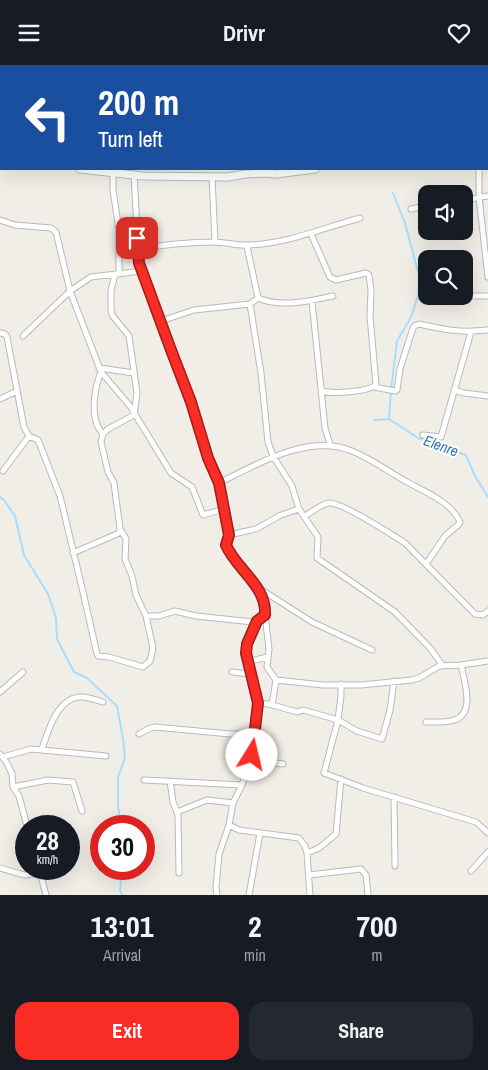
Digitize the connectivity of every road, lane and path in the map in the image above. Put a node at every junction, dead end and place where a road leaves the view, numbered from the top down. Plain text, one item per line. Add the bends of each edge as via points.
1 (92, 170) edge
2 (307, 170) edge
3 (479, 170) edge
4 (116, 172) edge
5 (162, 173) edge
6 (134, 175) junction
7 (212, 177) junction
8 (488, 196) edge
9 (479, 197) junction
10 (473, 198) edge
11 (418, 208) edge
12 (411, 209) dead end
13 (360, 218) dead end
14 (0, 220) edge
15 (311, 234) junction
16 (215, 241) junction
17 (247, 245) junction
18 (137, 249) junction
19 (142, 271) junction
20 (117, 274) junction
21 (488, 277) edge
22 (70, 291) junction
23 (333, 296) dead end
24 (473, 296) edge
25 (488, 296) edge
26 (258, 299) junction
27 (312, 301) junction
28 (250, 304) junction
29 (161, 321) junction
30 (488, 330) edge
31 (472, 332) junction
32 (0, 333) edge
33 (23, 336) dead end
34 (100, 370) junction
35 (134, 373) junction
36 (374, 387) junction
37 (454, 390) junction
38 (17, 391) junction
39 (322, 391) junction
40 (488, 396) edge
41 (0, 399) edge
42 (134, 415) junction
43 (103, 434) junction
44 (423, 435) dead end
45 (29, 436) junction
46 (330, 444) junction
47 (273, 456) junction
48 (3, 471) dead end
49 (219, 483) junction
50 (224, 509) junction
51 (299, 509) junction
52 (305, 516) junction
53 (120, 529) junction
54 (229, 535) junction
55 (73, 553) junction
56 (426, 564) junction
57 (257, 587) junction
58 (488, 611) edge
59 (265, 615) junction
60 (146, 616) junction
61 (257, 621) junction
62 (372, 650) dead end
63 (267, 657) junction
64 (488, 661) edge
65 (248, 662) junction
66 (461, 665) junction
67 (443, 666) junction
68 (23, 672) dead end
69 (232, 672) dead end
70 (250, 674) junction
71 (276, 680) junction
72 (394, 681) junction
73 (341, 684) junction
74 (0, 692) edge
75 (103, 702) dead end
76 (258, 703) junction
77 (272, 705) junction
78 (338, 720) junction
79 (426, 722) dead end
80 (255, 734) junction
81 (139, 735) dead end
82 (42, 749) junction
83 (2, 756) edge
84 (106, 756) dead end
85 (250, 760) junction
86 (283, 764) dead end
87 (341, 779) junction
88 (144, 780) dead end
89 (170, 781) junction
90 (242, 785) junction
91 (13, 787) junction
92 (394, 797) junction
93 (233, 803) junction
94 (82, 811) dead end
95 (177, 812) junction
96 (24, 815) edge
97 (229, 825) junction
98 (260, 833) junction
99 (488, 833) edge
100 (488, 852) edge
101 (307, 853) junction
102 (395, 866) dead end
103 (0, 868) edge
104 (471, 871) dead end
105 (15, 872) edge
106 (179, 873) dead end
107 (309, 875) junction
108 (42, 880) edge
109 (46, 895) edge
110 (217, 895) edge
111 (250, 895) edge
112 (310, 895) edge
113 (368, 895) edge

1 - 4 main road
2 - 7 main road
3 - 9 street
4 - 6 main road
4 - 20 street via 112,190 119,230
5 - 6 main road
5 - 7 main road
6 - 18 street
7 - 16 street
8 - 9 street
9 - 10 street
9 - 21 street
11 - 12 street
13 - 15 street
14 - 22 street via 15,225 51,228 56,232
15 - 17 street
15 - 36 street via 332,279 370,275
16 - 17 street
16 - 18 street
17 - 26 street
18 - 19 street
19 - 20 street
19 - 29 street
20 - 22 street via 91,277
20 - 35 street via 111,291 112,315 128,336
22 - 33 street
22 - 34 street
23 - 27 street
24 - 25 street
26 - 27 street via 270,303
26 - 28 street
27 - 39 street
28 - 29 street via 194,310
28 - 47 street via 268,442
29 - 49 street
30 - 31 street
31 - 36 street via 416,325 400,369 397,390
31 - 37 street
32 - 38 street via 7,337
34 - 35 street
34 - 42 street
34 - 43 street via 95,415
35 - 42 street via 137,393
36 - 39 street via 332,393
37 - 40 street
37 - 44 street via 441,437
38 - 41 street
38 - 45 street via 24,427
39 - 46 street via 325,428
42 - 43 street
42 - 50 street via 171,473 192,487 203,515
43 - 53 street via 102,449 114,483
45 - 48 street
45 - 55 street via 38,439 52,474
46 - 47 street
46 - 56 street via 369,459 443,502 458,517 459,524 445,536
47 - 49 street
47 - 51 street via 292,486
49 - 50 street
50 - 54 street
51 - 52 street
51 - 54 street via 256,529
52 - 56 street via 329,503 338,504 392,534
52 - 67 street via 318,537 317,558 395,612
53 - 55 street via 117,534
53 - 60 street via 126,539 125,559
54 - 57 street via 228,549
55 - 60 street via 98,656 140,667 147,664 153,648
56 - 58 street via 475,614 483,615
57 - 59 street via 266,607
57 - 62 street via 312,623
59 - 61 street
59 - 63 street
60 - 61 street via 175,611
61 - 65 street via 246,647
63 - 65 street
63 - 71 street via 267,667
64 - 66 street
65 - 70 street
66 - 67 street
66 - 79 street via 467,696 463,714 454,720
67 - 72 street via 419,678
68 - 74 street
69 - 70 street
70 - 76 street
71 - 73 street via 307,685
71 - 77 street
72 - 73 street
72 - 78 street via 382,739 357,731
73 - 78 street
75 - 82 street via 82,697 69,701 56,714
76 - 77 street
76 - 80 street
77 - 78 street
78 - 87 street via 324,771
80 - 81 street via 155,727
80 - 85 street
82 - 83 street
82 - 84 street
83 - 91 street via 12,774
85 - 86 street
85 - 90 street
87 - 92 street
87 - 101 street via 336,835
88 - 89 street
89 - 90 street
89 - 95 street
90 - 93 street
91 - 94 street via 48,779 73,782
91 - 96 street
92 - 99 street via 476,822
92 - 102 street
93 - 95 street via 207,800
93 - 97 street
95 - 106 street
97 - 98 street
97 - 110 street via 219,854
98 - 101 street via 299,839
98 - 111 street
100 - 104 street
101 - 107 street
103 - 105 street
107 - 112 street
107 - 113 street via 361,869 366,875
108 - 109 street

